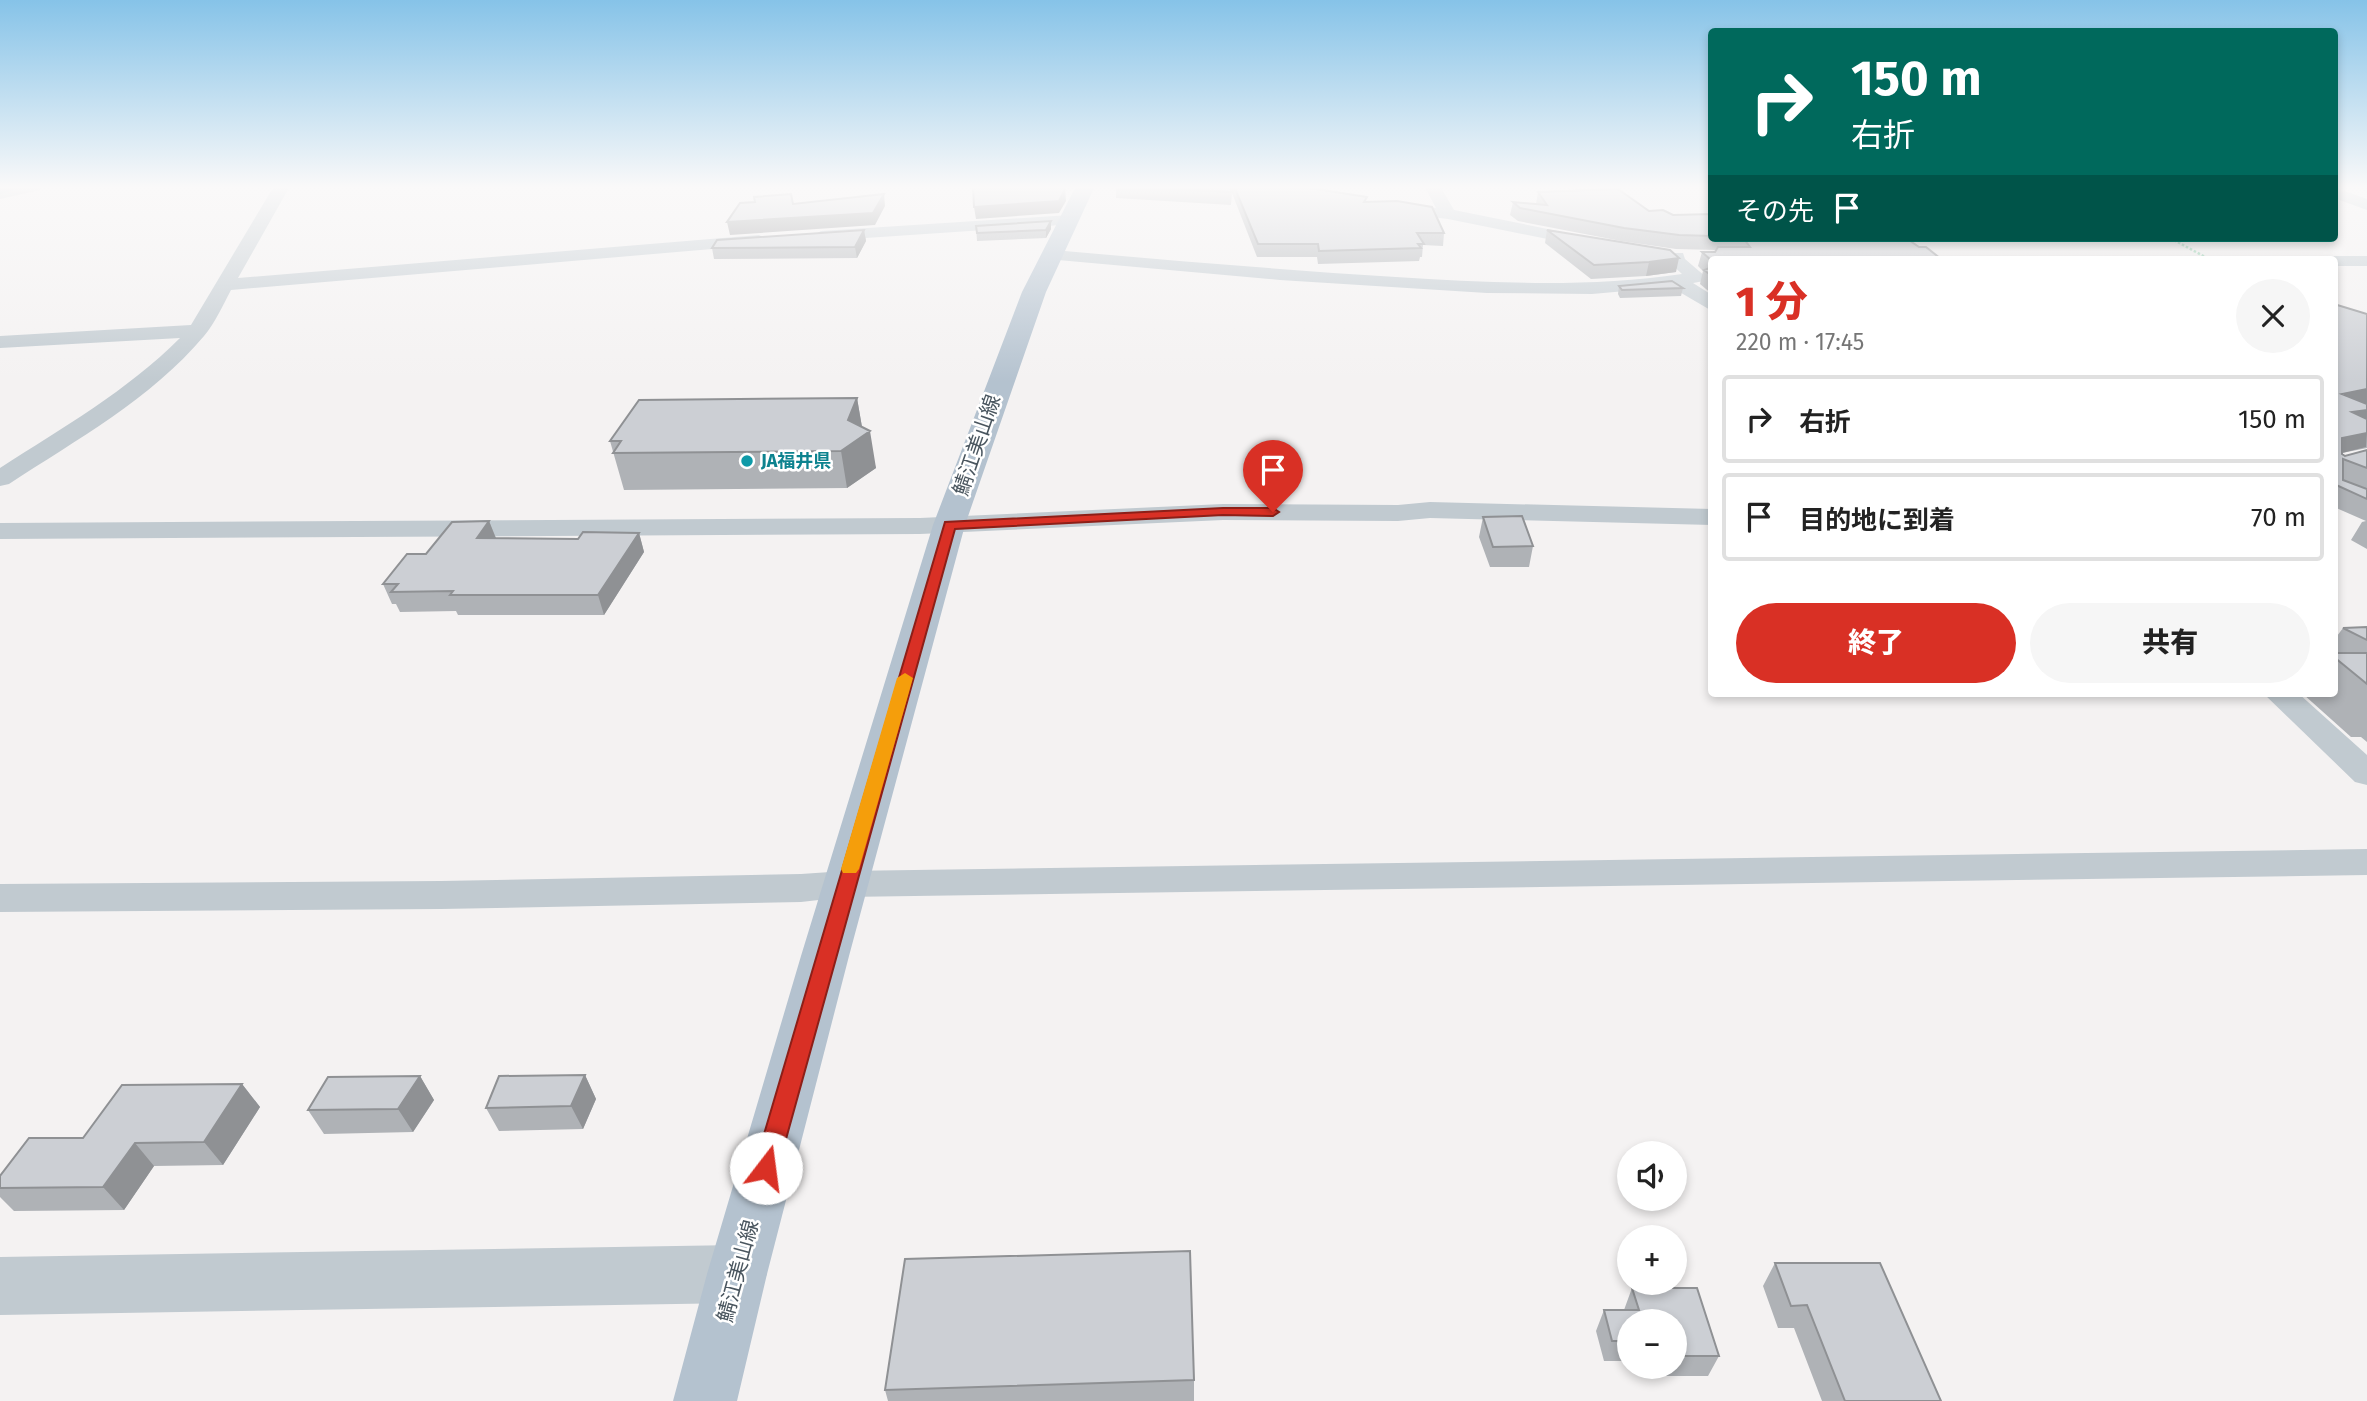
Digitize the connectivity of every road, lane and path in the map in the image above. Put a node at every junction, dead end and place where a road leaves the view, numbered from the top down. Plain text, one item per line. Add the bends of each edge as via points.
1 (243, 251) edge
2 (628, 251) edge
3 (1055, 251) edge
4 (1246, 251) edge
5 (1703, 258) edge
6 (2338, 261) edge
7 (2367, 261) edge
8 (1675, 281) junction
9 (223, 285) junction
10 (1708, 302) edge
11 (198, 331) junction
12 (0, 342) edge
13 (0, 479) edge
14 (1708, 517) edge
15 (949, 525) junction
16 (0, 531) edge
17 (2282, 697) edge
18 (2367, 774) edge
19 (2367, 862) edge
20 (845, 884) junction
21 (0, 898) edge
22 (737, 1274) junction
23 (0, 1286) edge
24 (705, 1401) edge

1 - 9 street
2 - 9 street
3 - 15 main road, 鯖江美山線 via 1034,292
4 - 8 street via 1447,286 1613,287
5 - 8 street via 1671,256 1696,277
6 - 7 street
8 - 10 street
9 - 11 street
11 - 12 street
11 - 13 street via 121,400
14 - 15 street via 1430,510 1223,512
15 - 16 street
15 - 20 main road, 鯖江美山線
17 - 18 street
19 - 20 street
20 - 21 street via 441,895
20 - 22 main road, 鯖江美山線
22 - 23 street
22 - 24 main road, 鯖江美山線

